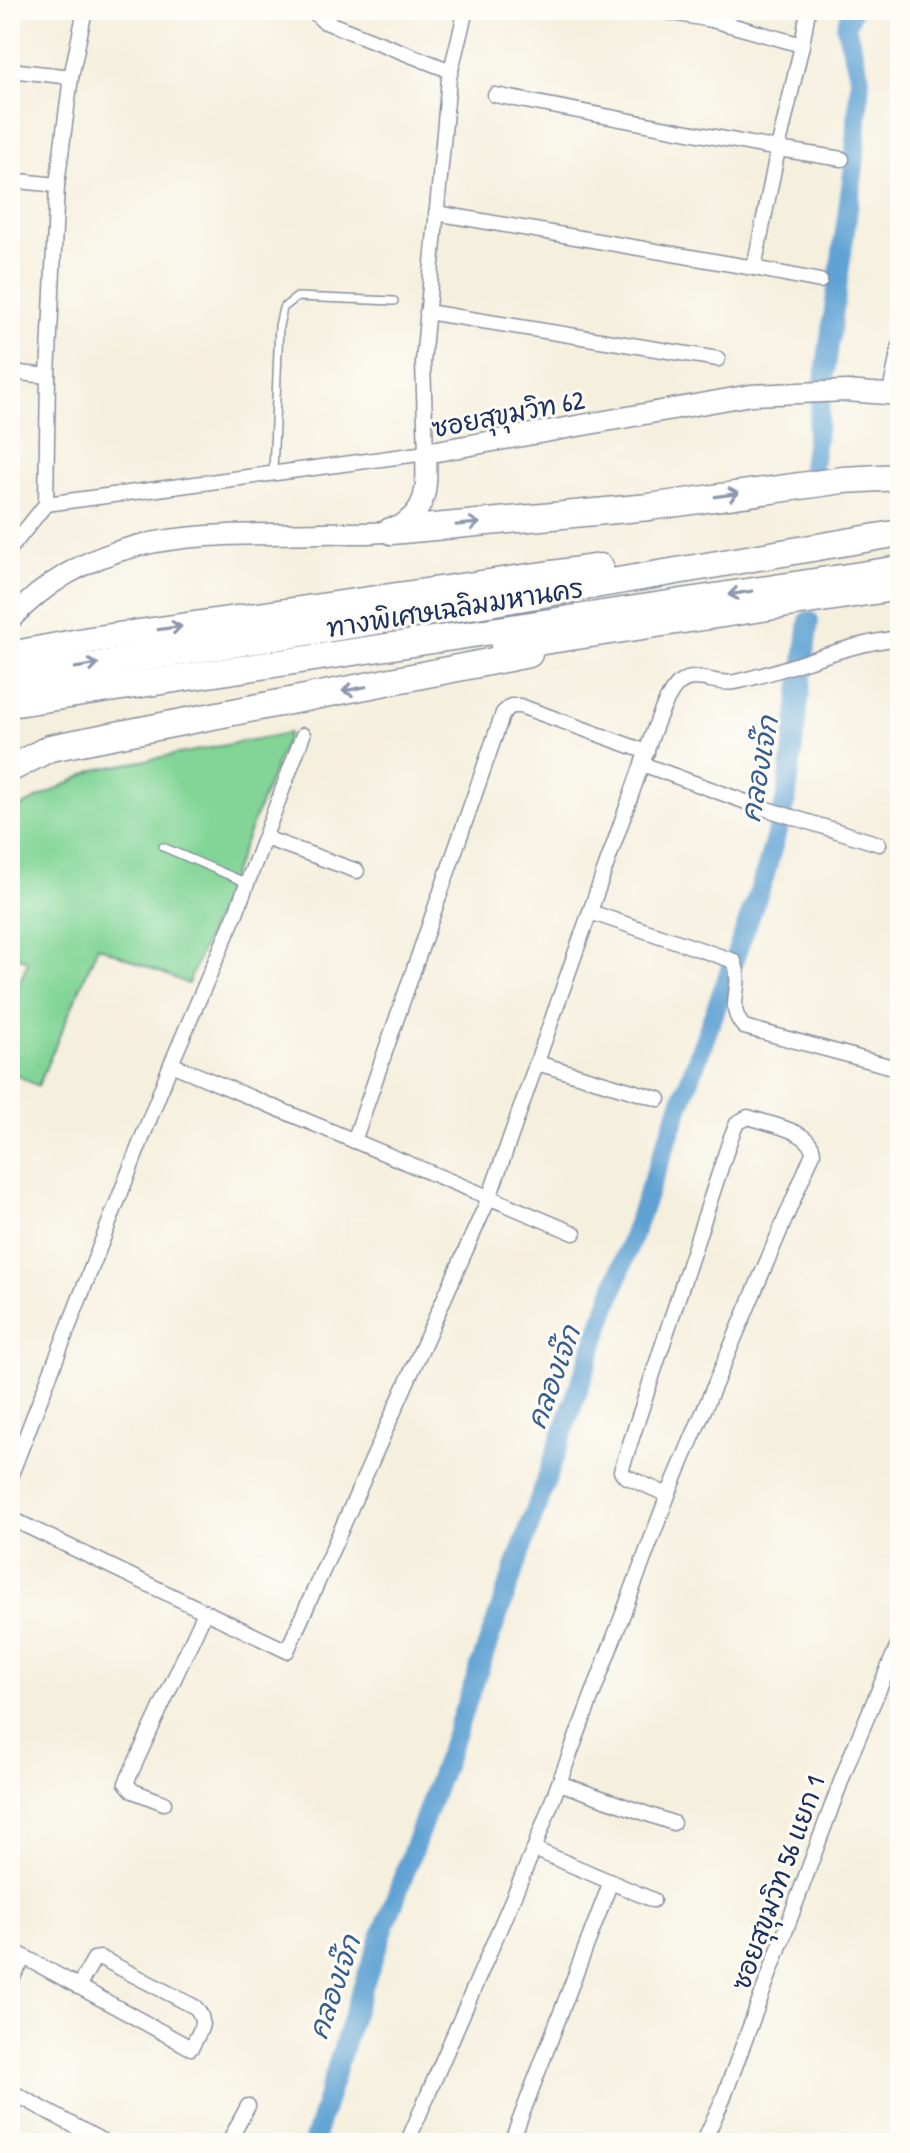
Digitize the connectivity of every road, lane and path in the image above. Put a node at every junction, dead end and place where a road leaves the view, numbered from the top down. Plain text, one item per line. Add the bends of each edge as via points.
1 (85, 10) edge
2 (316, 10) edge
3 (466, 10) edge
4 (655, 10) edge
5 (808, 10) edge
6 (713, 15) edge
7 (802, 45) junction
8 (10, 70) edge
9 (451, 71) junction
10 (71, 77) junction
11 (495, 95) dead end
12 (778, 149) junction
13 (842, 159) dead end
14 (10, 180) edge
15 (57, 185) junction
16 (436, 213) junction
17 (754, 268) junction
18 (820, 281) dead end
19 (394, 301) dead end
20 (427, 312) junction
21 (900, 344) edge
22 (718, 359) dead end
23 (10, 372) edge
24 (48, 376) junction
25 (895, 394) edge
26 (426, 453) junction
27 (273, 472) junction
28 (900, 477) edge
29 (46, 504) junction
30 (900, 520) edge
31 (391, 531) junction
32 (900, 533) edge
33 (10, 549) edge
34 (900, 569) edge
35 (900, 587) edge
36 (10, 620) edge
37 (622, 631) junction
38 (898, 638) edge
39 (10, 655) edge
40 (10, 679) edge
41 (10, 704) edge
42 (10, 717) edge
43 (303, 735) dead end
44 (50, 748) junction
45 (10, 756) edge
46 (644, 758) junction
47 (10, 769) edge
48 (265, 838) junction
49 (879, 844) dead end
50 (163, 847) dead end
51 (357, 871) dead end
52 (247, 883) junction
53 (590, 912) junction
54 (537, 1063) junction
55 (171, 1064) junction
56 (900, 1069) edge
57 (659, 1099) dead end
58 (354, 1141) junction
59 (489, 1198) junction
60 (574, 1233) dead end
61 (10, 1477) edge
62 (668, 1495) junction
63 (10, 1518) edge
64 (205, 1612) junction
65 (900, 1640) edge
66 (559, 1783) junction
67 (164, 1803) dead end
68 (673, 1823) dead end
69 (534, 1849) junction
70 (610, 1884) junction
71 (653, 1900) dead end
72 (10, 1949) edge
73 (24, 1958) junction
74 (10, 1981) edge
75 (78, 1987) junction
76 (10, 2091) edge
77 (248, 2106) dead end
78 (106, 2143) edge
79 (228, 2143) edge
80 (407, 2143) edge
81 (511, 2143) edge
82 (703, 2143) edge

1 - 10 street
2 - 9 street via 323,21
3 - 9 street
4 - 6 street
5 - 7 street
6 - 7 street
7 - 12 street
8 - 10 street
9 - 16 street
10 - 15 street
11 - 12 street
12 - 13 street
12 - 17 street
14 - 15 street
15 - 24 street
16 - 17 street
16 - 20 street
17 - 18 street
19 - 27 lane via 297,297 283,308
20 - 22 street
20 - 26 street
21 - 25 street
23 - 24 street
24 - 29 street
25 - 26 street, ซอยสุขุมวิท 62 via 751,395
26 - 27 street
26 - 31 street, ซอยสุขุมวิท 62 via 427,492 418,512
27 - 29 street
31 -> 28 highway
29 - 33 street
39 -> 30 highway
31 - 36 street via 155,540 96,557 31,597
40 -> 32 highway, ทางพิเศษเฉลิมมหานคร
34 -> 41 highway
35 - 37 highway, ทางพิเศษเฉลิมมหานคร
37 - 42 highway, ทางพิเศษเฉลิมมหานคร
37 -> 44 highway via 508,659
38 - 46 street via 834,651 731,683 688,678 669,697
43 - 48 street
44 - 45 street
44 - 47 highway
46 - 49 street via 757,806
46 - 53 street
46 - 58 street via 520,706 503,713
48 - 51 street
48 - 52 street
50 - 52 lane
52 - 55 street
53 - 54 street
53 - 56 street via 734,961 739,987 733,1010 744,1027
54 - 57 street
54 - 59 street
55 - 58 street
55 - 61 street
58 - 59 street
59 - 60 street
59 - 64 street via 287,1651
62 - 62 street via 813,1153 807,1137 748,1117 737,1123 731,1137 621,1471
62 - 66 street
63 - 64 street
64 - 67 street via 126,1783
65 - 82 street, ซอยสุขุมวิท 56 แยก 1
66 - 68 street
66 - 69 street
69 - 70 street
69 - 80 street
70 - 71 street
70 - 81 street
72 - 73 street
73 - 74 street
73 - 75 street
75 - 75 street via 191,2048 204,2021 195,2007 101,1958 94,1959
76 - 78 street
77 - 79 street

